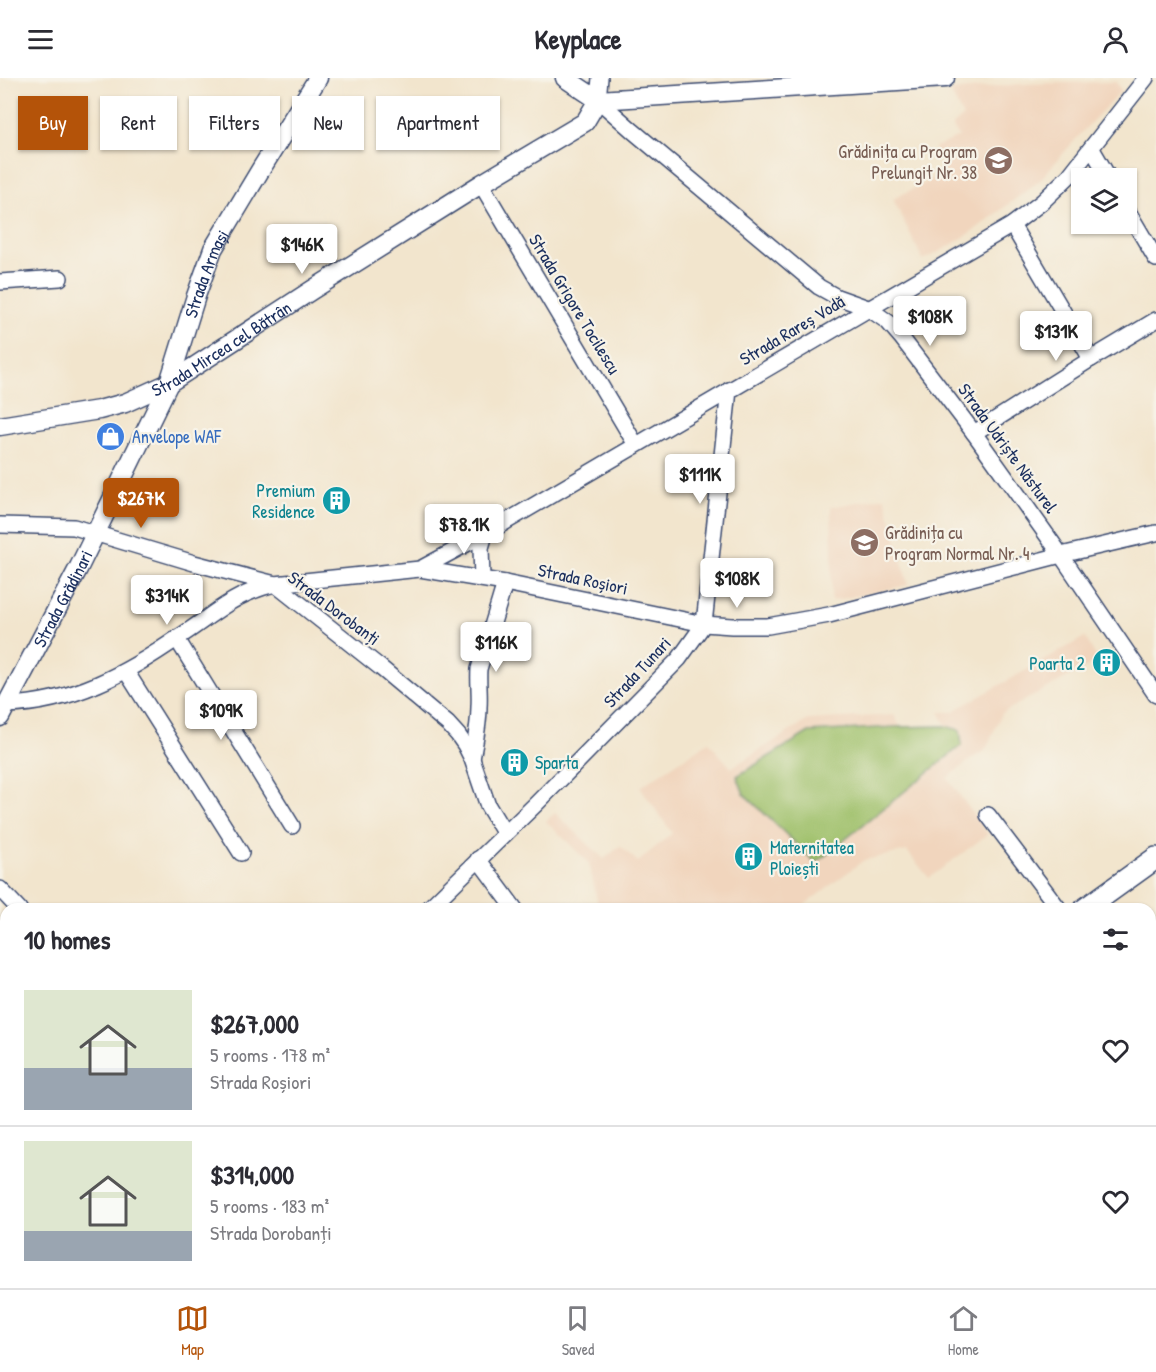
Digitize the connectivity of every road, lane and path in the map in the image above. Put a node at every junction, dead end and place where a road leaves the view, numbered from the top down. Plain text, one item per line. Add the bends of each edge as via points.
1 (318, 78) edge
2 (565, 78) edge
3 (600, 78) edge
4 (945, 78) edge
5 (1146, 78) edge
6 (598, 100) junction
7 (1092, 149) junction
8 (1103, 168) edge
9 (481, 184) junction
10 (1012, 225) junction
11 (1137, 227) edge
12 (1156, 259) edge
13 (60, 278) dead end
14 (0, 282) edge
15 (868, 308) junction
16 (1156, 320) edge
17 (1091, 359) junction
18 (169, 383) junction
19 (729, 390) junction
20 (0, 426) edge
21 (975, 433) junction
22 (636, 445) junction
23 (0, 525) edge
24 (95, 532) junction
25 (1156, 533) edge
26 (484, 534) junction
27 (1061, 555) junction
28 (420, 569) junction
29 (482, 579) junction
30 (505, 583) junction
31 (275, 584) junction
32 (704, 624) junction
33 (177, 639) junction
34 (126, 671) junction
35 (1156, 695) edge
36 (3, 711) edge
37 (472, 759) junction
38 (988, 815) dead end
39 (292, 826) dead end
40 (505, 834) junction
41 (241, 853) dead end
42 (1156, 858) edge
43 (478, 859) junction
44 (0, 889) edge
45 (13, 903) edge
46 (434, 903) edge
47 (510, 903) edge
48 (1054, 903) edge
49 (1093, 903) edge

1 - 18 street, Strada Armași via 213,249
2 - 6 street
3 - 6 street
4 - 6 street
5 - 7 street, Strada Rareș Vodă
6 - 9 street, Strada Mircea cel Bătrân via 585,122
6 - 15 street, Strada Udriște Năsturel via 819,287
7 - 8 street
7 - 10 street, Strada Rareș Vodă via 1042,202
9 - 18 street, Strada Mircea cel Bătrân
9 - 22 street, Strada Grigore Tocilescu
10 - 15 street, Strada Rareș Vodă
10 - 17 street
11 - 12 street
13 - 14 street
15 - 19 street, Strada Rareș Vodă
15 - 21 street, Strada Udriște Năsturel via 901,337
16 - 17 street
17 - 21 street
18 - 20 street, Strada Mircea cel Bătrân via 99,410
18 - 24 street, Strada Grădinari
19 - 22 street, Strada Rareș Vodă
19 - 32 street, Strada Tunari
21 - 27 street, Strada Udriște Năsturel
22 - 26 street, Strada Rareș Vodă
23 - 24 street, Strada Roșiori via 75,527
24 - 31 street, Strada Roșiori
24 - 36 street, Strada Grădinari
25 - 27 street, Strada Roșiori
26 - 28 street, Strada Rareș Vodă
26 - 29 street
27 - 32 street, Strada Roșiori via 829,615 768,626
27 - 35 street, Strada Udriște Năsturel
28 - 29 street, Strada Roșiori
28 - 31 street, Strada Roșiori
29 - 30 street, Strada Roșiori
30 - 32 street, Strada Roșiori
30 - 37 street via 479,669 478,723
31 - 33 street, Strada Dorobanți via 251,591
31 - 37 street, Strada Dorobanți via 448,724
32 - 40 street, Strada Tunari via 679,659
33 - 34 street, Strada Dorobanți
33 - 39 street
34 - 36 street, Strada Dorobanți via 67,695
34 - 41 street
37 - 40 street, Strada Dorobanți via 488,806
38 - 48 street
40 - 43 street, Strada Tunari
42 - 49 main road
43 - 46 street, Strada Tunari
43 - 47 street
44 - 45 street

